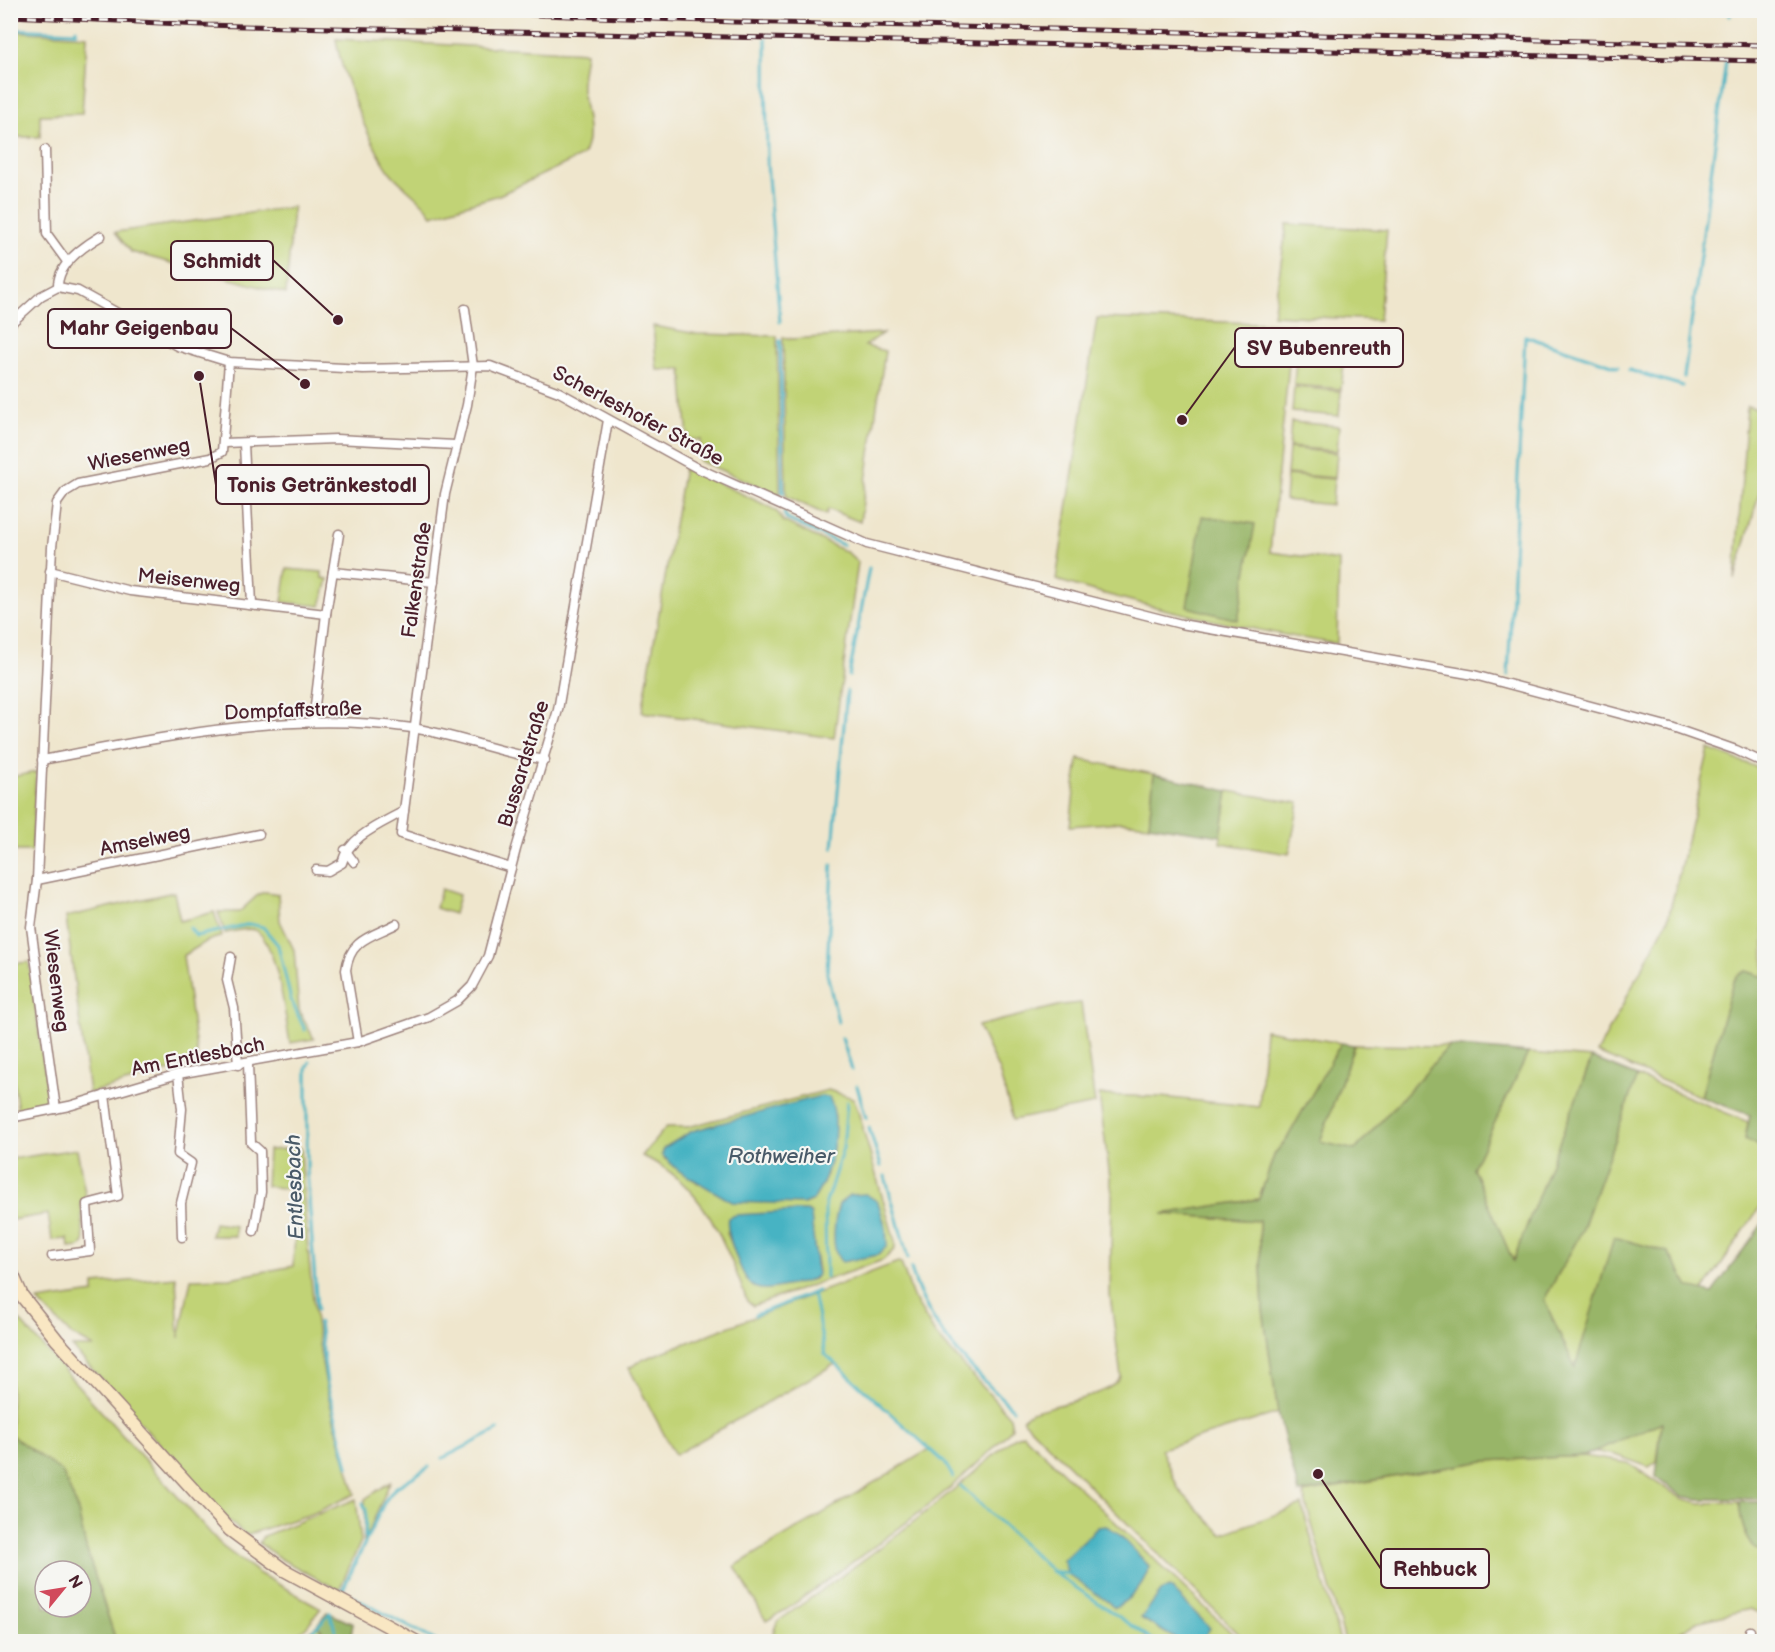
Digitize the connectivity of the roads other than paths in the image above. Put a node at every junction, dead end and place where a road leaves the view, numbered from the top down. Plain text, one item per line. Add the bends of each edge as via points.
1 (45, 150) dead end
2 (101, 236) dead end
3 (68, 263) junction
4 (58, 287) junction
5 (465, 309) dead end
6 (10, 324) edge
7 (230, 362) junction
8 (473, 366) junction
9 (608, 420) junction
10 (224, 443) junction
11 (244, 444) junction
12 (455, 445) junction
13 (339, 534) dead end
14 (50, 571) junction
15 (333, 572) junction
16 (434, 582) junction
17 (252, 604) junction
18 (326, 614) junction
19 (313, 722) junction
20 (413, 728) junction
21 (42, 760) junction
22 (545, 760) junction
23 (1764, 764) edge
24 (404, 811) junction
25 (259, 834) dead end
26 (345, 850) junction
27 (354, 862) dead end
28 (511, 868) junction
29 (316, 870) dead end
30 (37, 880) junction
31 (396, 924) dead end
32 (231, 957) dead end
33 (358, 1042) junction
34 (248, 1064) junction
35 (238, 1065) junction
36 (178, 1074) junction
37 (105, 1095) junction
38 (56, 1109) junction
39 (10, 1118) edge
40 (254, 1231) dead end
41 (182, 1237) dead end
42 (52, 1256) dead end
43 (11, 1276) edge
44 (1750, 1631) dead end
45 (417, 1641) edge
46 (1748, 1641) edge

1 - 3 street via 47,234
2 - 3 street
3 - 4 street
4 - 6 street via 41,296
4 - 7 street, Scherleshofer Straße via 78,291 177,346
5 - 8 street
7 - 8 street, Scherleshofer Straße via 363,369
7 - 10 street
8 - 9 street, Scherleshofer Straße via 490,366 533,380
8 - 12 street, Falkenstraße
9 - 22 street, Bussardstraße via 570,651
9 - 23 street, Scherleshofer Straße via 695,467 867,544 1181,624 1474,675 1670,728 1736,750
10 - 11 street
10 - 14 street, Wiesenweg via 222,452 210,458 103,478 78,484 65,492 57,503
11 - 12 street via 336,439
11 - 17 street
12 - 16 street, Falkenstraße
13 - 15 street
14 - 17 street, Meisenweg via 130,591
14 - 21 street, Wiesenweg
15 - 16 street
15 - 18 street
16 - 20 street, Falkenstraße
17 - 18 street, Meisenweg
18 - 19 street
19 - 20 street, Dompfaffstraße
19 - 21 street, Dompfaffstraße via 197,732
20 - 22 street, Dompfaffstraße
20 - 24 street, Falkenstraße
21 - 30 street, Wiesenweg
22 - 28 street, Bussardstraße
24 - 26 street via 361,832
24 - 28 street, Falkenstraße via 401,834
25 - 30 street, Amselweg
26 - 27 street
26 - 29 street via 342,863 328,871
28 - 33 street, Bussardstraße via 488,956 472,986 429,1017
30 - 38 street, Wiesenweg via 31,927
31 - 33 street via 353,947 347,958
32 - 35 street via 227,980 234,1008
33 - 34 street, Am Entlesbach
34 - 35 street, Am Entlesbach
34 - 40 street via 251,1143 260,1151 261,1192
35 - 36 street, Am Entlesbach
36 - 37 street, Am Entlesbach
36 - 41 street via 182,1109 178,1154 191,1163 181,1203
37 - 38 street, Am Entlesbach
37 - 42 street via 118,1196 87,1204 90,1251
38 - 39 street, Am Entlesbach
43 - 45 street via 57,1340 230,1530 284,1570
44 - 46 street

